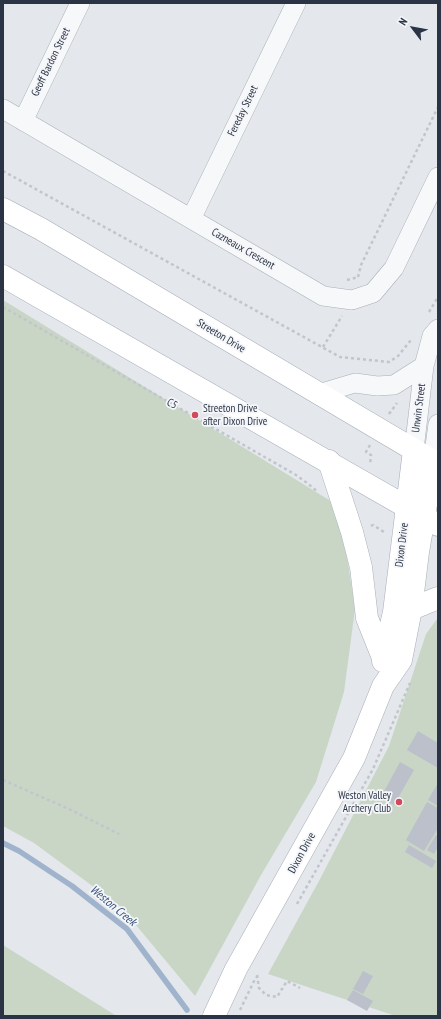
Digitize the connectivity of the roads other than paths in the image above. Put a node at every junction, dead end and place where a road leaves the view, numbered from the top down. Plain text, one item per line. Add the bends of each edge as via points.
1 (80, 3) edge
2 (296, 3) edge
3 (3, 109) edge
4 (23, 121) junction
5 (438, 177) edge
6 (3, 209) edge
7 (191, 219) junction
8 (3, 276) edge
9 (438, 329) edge
10 (424, 366) junction
11 (318, 394) junction
12 (438, 424) edge
13 (414, 450) junction
14 (329, 461) junction
15 (435, 462) edge
16 (423, 516) edge
17 (438, 598) edge
18 (411, 609) junction
19 (383, 658) junction
20 (383, 686) junction
21 (214, 1016) edge

1 - 4 street, Geoff Bardon Street
2 - 7 street, Fereday Street
3 - 4 street, Cazneaux Crescent
4 - 7 street, Cazneaux Crescent
5 - 7 street, Cazneaux Crescent via 394,268 373,293 352,300 323,296
6 - 11 main road, Streeton Drive
8 - 14 main road
9 - 10 street, Unwin Street via 432,336
10 - 11 street, Unwin Street via 394,385 355,383
10 - 13 street, Unwin Street
11 - 13 main road, Streeton Drive
12 - 15 street, Unwin Street
13 - 15 main road, Streeton Drive
13 - 16 main road, Dixon Drive
14 - 16 main road
14 - 19 main road via 361,567 366,618
15 - 16 main road, Dixon Drive
16 - 18 main road, Dixon Drive
16 - 19 main road, Dixon Drive
17 - 18 main road
18 - 20 main road, Dixon Drive via 401,660
19 - 20 main road, Dixon Drive
20 - 21 main road, Dixon Drive via 354,758 236,969

